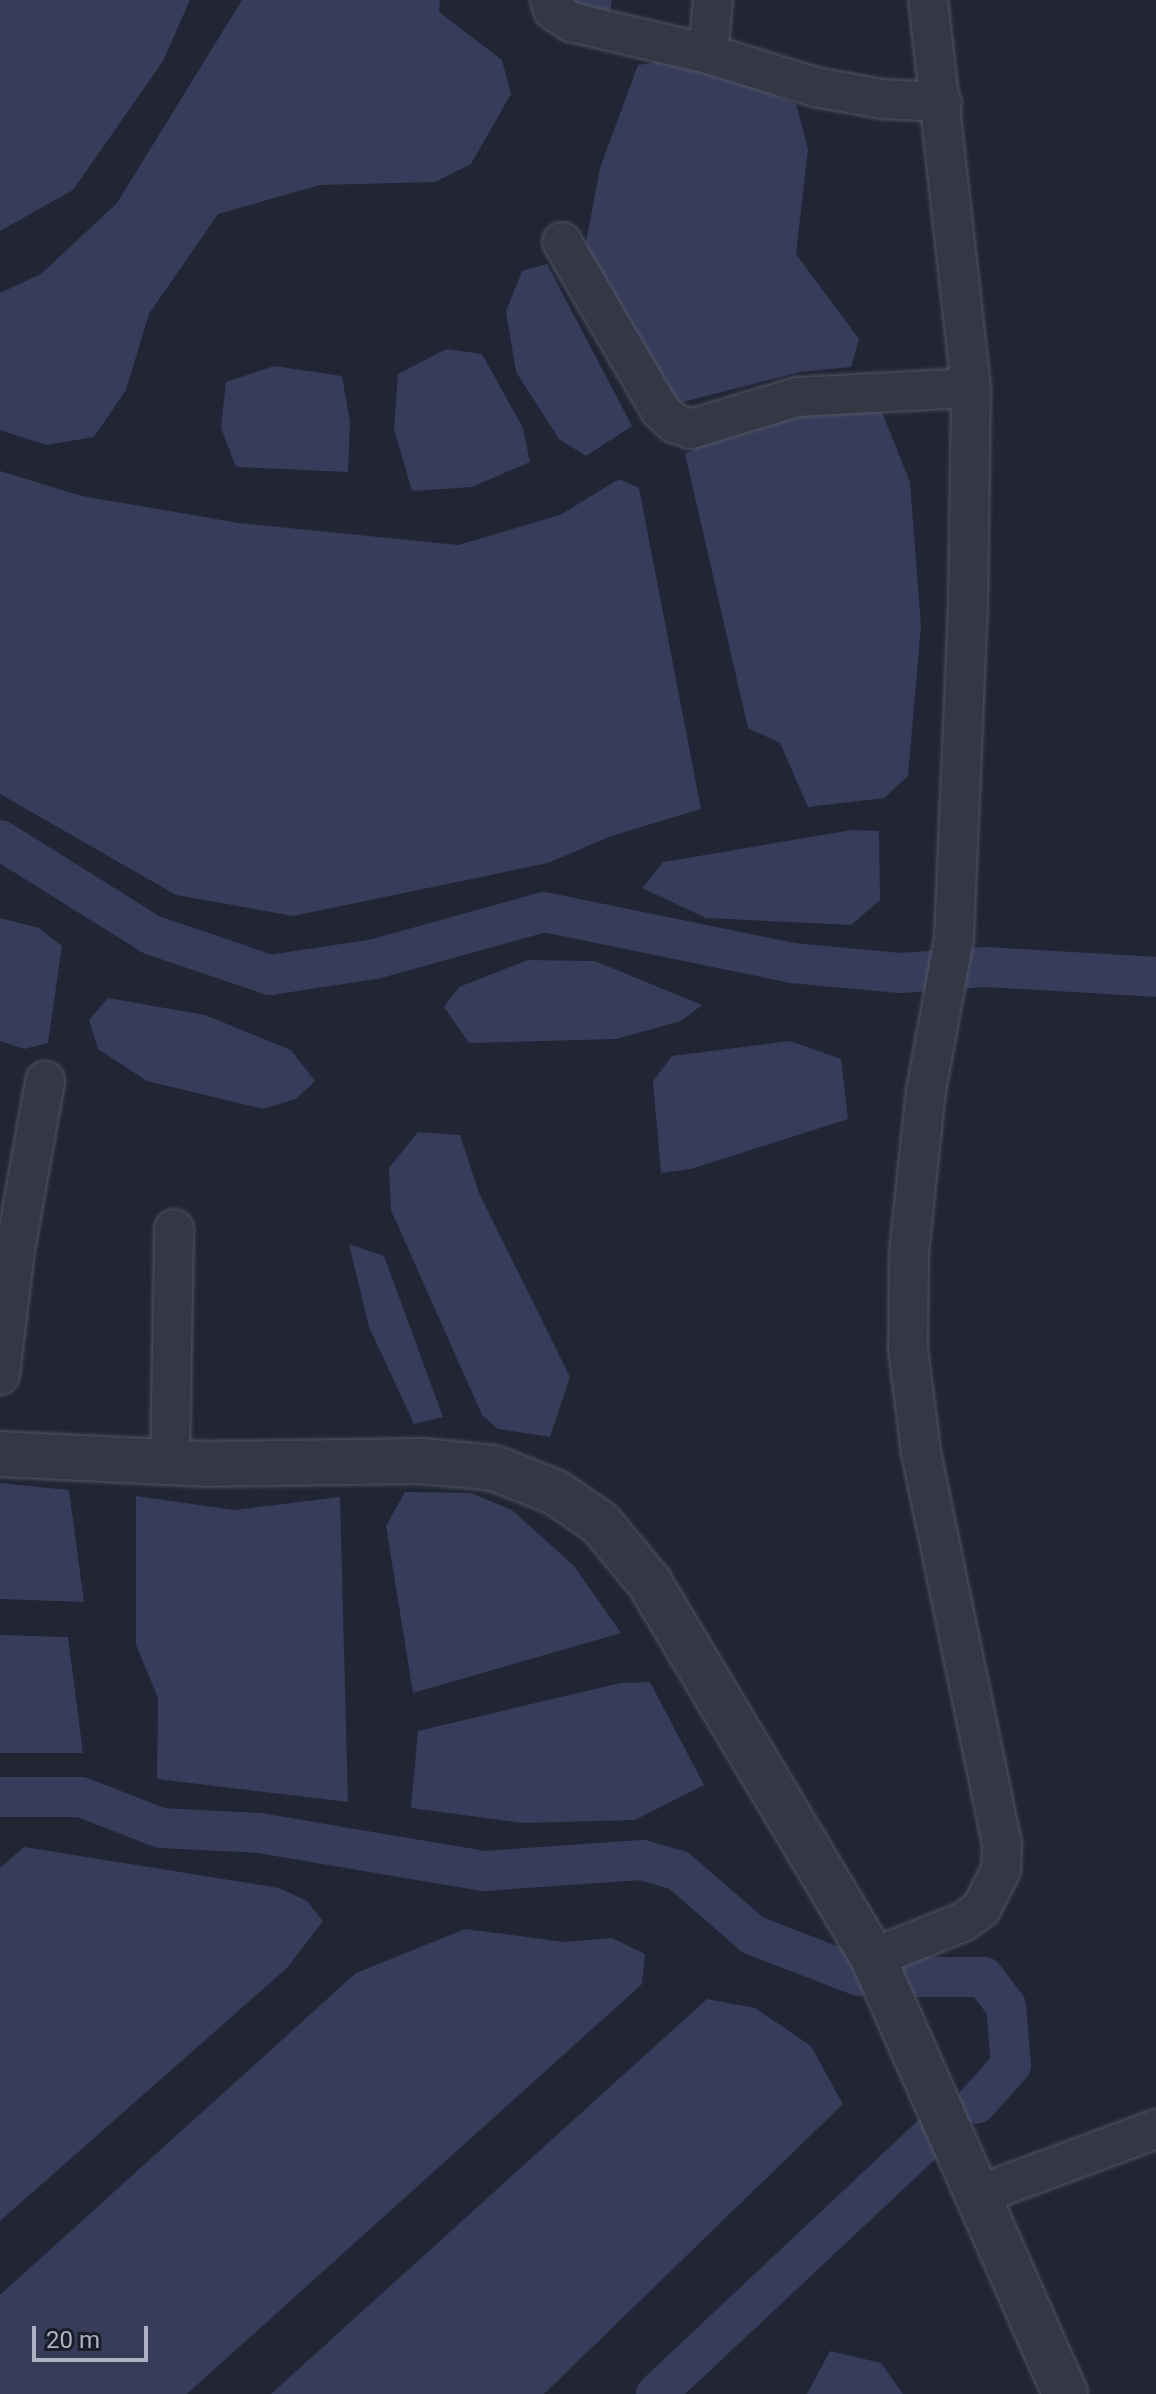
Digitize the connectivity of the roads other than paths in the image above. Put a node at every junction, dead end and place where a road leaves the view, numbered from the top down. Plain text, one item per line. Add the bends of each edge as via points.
1 (550, 0) edge
2 (713, 0) edge
3 (928, 0) edge
4 (708, 54) junction
5 (942, 102) junction
6 (562, 242) dead end
7 (971, 388) junction
8 (45, 1081) dead end
9 (174, 1229) dead end
10 (0, 1375) edge
11 (0, 1454) edge
12 (170, 1463) junction
13 (873, 1958) junction
14 (1156, 2129) edge
15 (978, 2195) junction
16 (1065, 2394) edge

1 - 4 street via 553,10 571,22
2 - 4 street
3 - 5 street
4 - 5 street via 845,94
5 - 7 street
6 - 7 street via 660,410 674,423 691,429 797,397
7 - 13 street via 954,939 926,1091 909,1252 908,1349 921,1452 1002,1844 1001,1870 981,1909 963,1922
8 - 10 street via 15,1250
9 - 12 street
11 - 12 street
12 - 13 street via 422,1461 494,1468 555,1492 600,1523 649,1582
13 - 15 street
14 - 15 street
15 - 16 street

